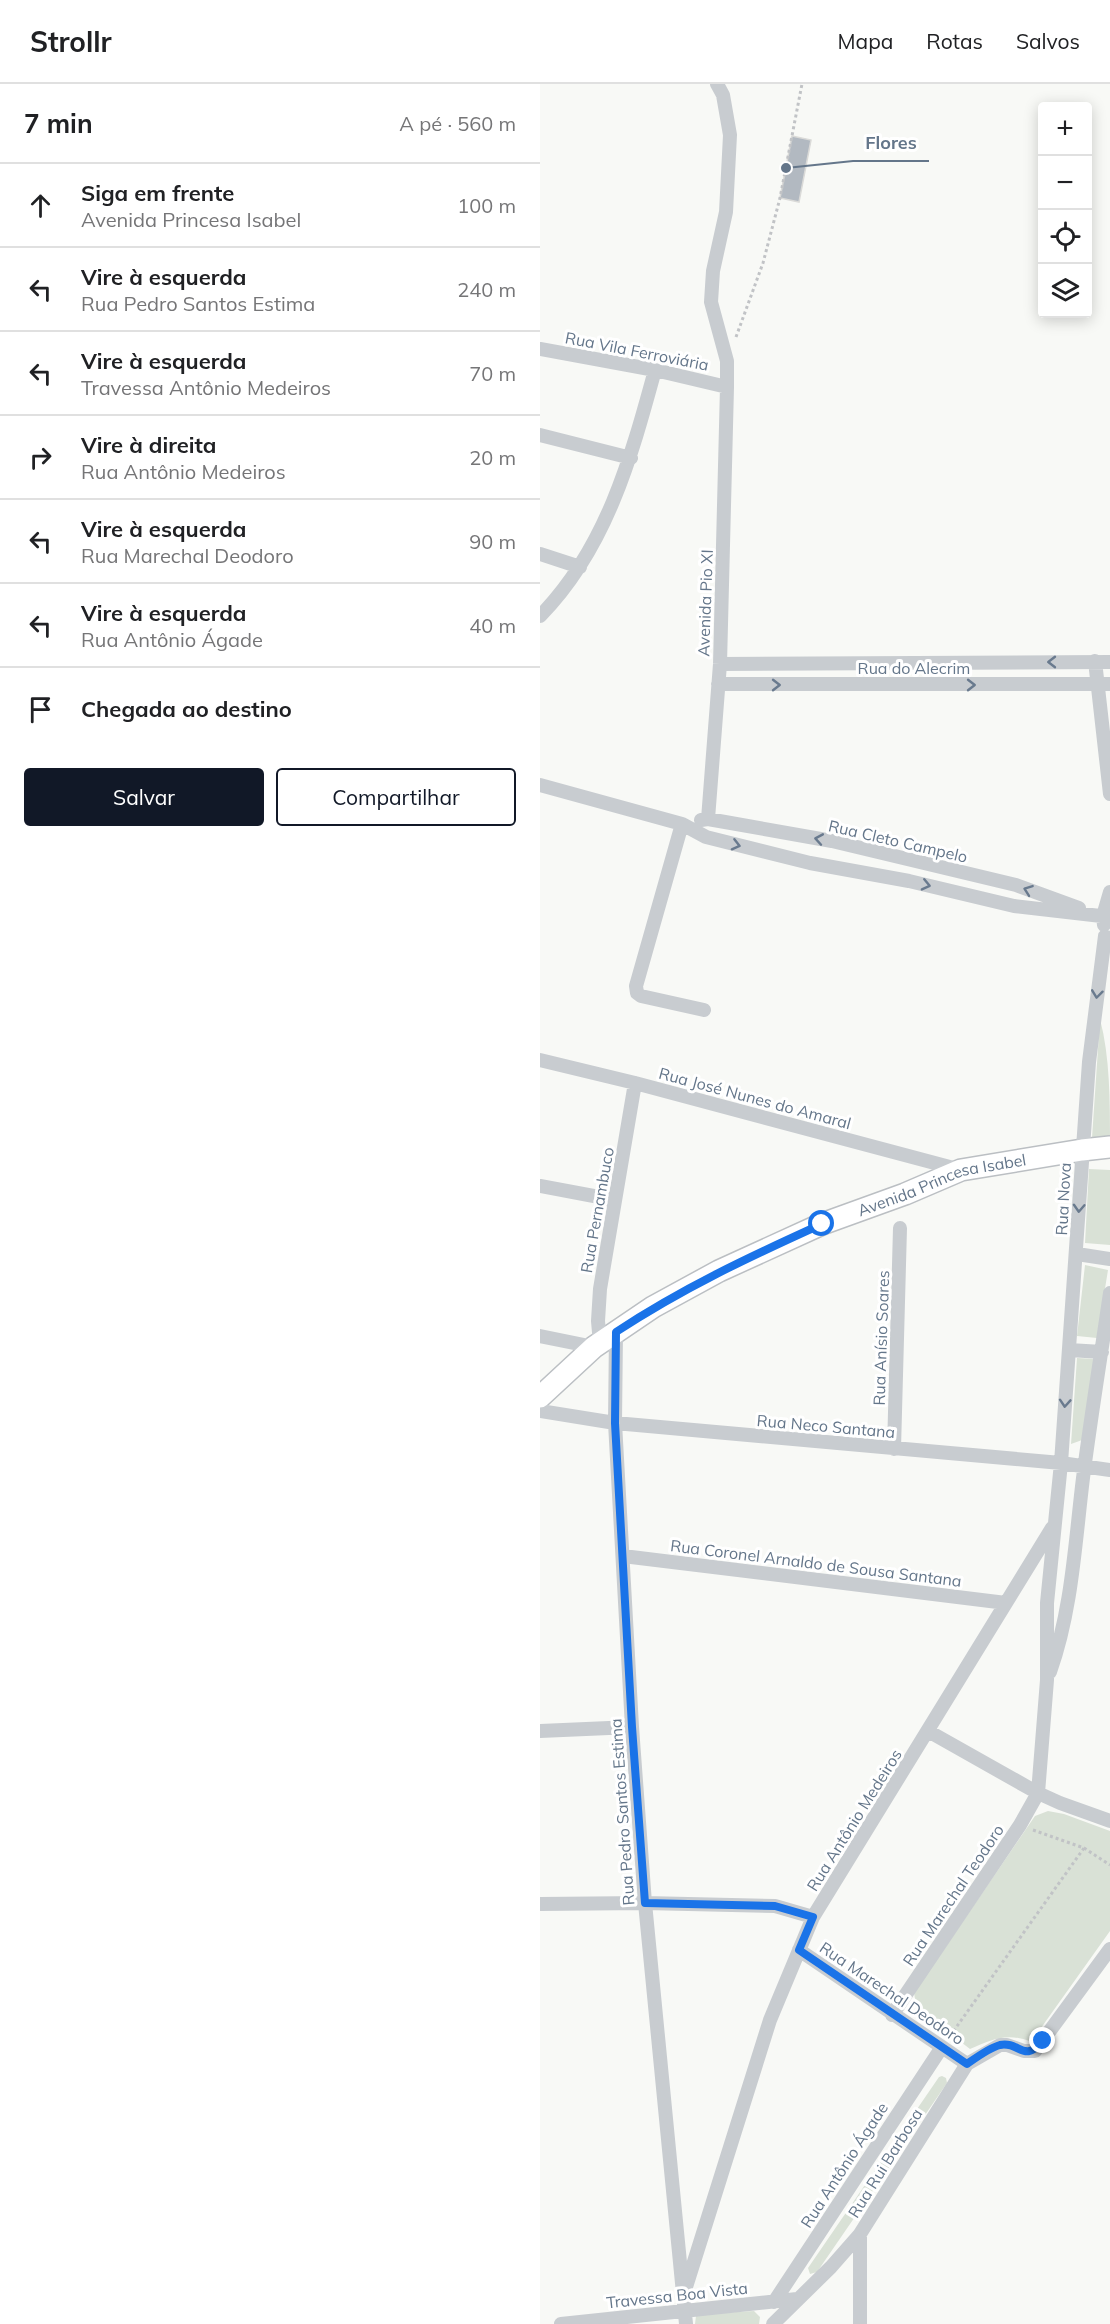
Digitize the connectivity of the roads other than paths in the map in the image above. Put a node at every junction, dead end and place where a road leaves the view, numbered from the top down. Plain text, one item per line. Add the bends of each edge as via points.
1 (717, 84) edge
2 (540, 349) edge
3 (655, 370) junction
4 (727, 387) junction
5 (540, 435) edge
6 (631, 458) junction
7 (540, 554) edge
8 (580, 567) junction
9 (540, 616) edge
10 (1095, 661) junction
11 (1110, 662) edge
12 (881, 663) junction
13 (720, 664) junction
14 (718, 684) junction
15 (1105, 684) edge
16 (883, 685) junction
17 (540, 785) edge
18 (1110, 795) edge
19 (708, 819) junction
20 (682, 824) junction
21 (1110, 892) edge
22 (1107, 916) edge
23 (1105, 936) junction
24 (1110, 972) edge
25 (704, 1010) dead end
26 (540, 1060) edge
27 (635, 1083) junction
28 (1110, 1148) edge
29 (1082, 1150) junction
30 (961, 1170) junction
31 (540, 1186) edge
32 (615, 1200) junction
33 (900, 1228) dead end
34 (1077, 1254) junction
35 (1110, 1259) edge
36 (1110, 1293) edge
37 (540, 1336) edge
38 (604, 1340) junction
39 (1069, 1350) junction
40 (1102, 1352) junction
41 (540, 1398) edge
42 (540, 1411) edge
43 (615, 1423) junction
44 (894, 1449) junction
45 (1061, 1463) junction
46 (1084, 1467) junction
47 (1110, 1470) edge
48 (1054, 1524) junction
49 (623, 1556) junction
50 (1051, 1561) junction
51 (1072, 1562) junction
52 (1005, 1603) junction
53 (1047, 1603) junction
54 (1067, 1604) junction
55 (1047, 1680) junction
56 (632, 1727) junction
57 (540, 1731) edge
58 (928, 1731) junction
59 (1038, 1793) junction
60 (1110, 1821) edge
61 (645, 1903) junction
62 (540, 1904) edge
63 (813, 1917) junction
64 (1110, 1949) edge
65 (799, 1950) junction
66 (892, 2015) junction
67 (942, 2047) junction
68 (967, 2064) junction
69 (860, 2234) junction
70 (684, 2292) junction
71 (797, 2299) junction
72 (774, 2302) junction
73 (686, 2317) edge
74 (561, 2324) edge
75 (773, 2324) edge
76 (860, 2324) edge

1 - 4 street, Avenida Pio XI via 723,94 730,135 726,212 713,271 711,302 727,361
2 - 3 street, Rua Vila Ferroviária
3 - 4 street, Rua Vila Ferroviária
3 - 6 street
4 - 13 street, Avenida Pio XI
5 - 6 street
6 - 8 street
7 - 8 street
8 - 9 street
10 - 11 street, Rua do Alecrim
10 -> 12 street, Rua do Alecrim
10 - 15 street
12 - 13 street, Rua do Alecrim
12 - 16 street
13 - 14 street, Avenida Pio XI
14 -> 16 street, Rua do Alecrim
14 - 19 street, Avenida Pio XI
16 -> 15 street, Rua do Alecrim
15 - 18 street
17 - 20 street, Rua Cleto Campelo
19 - 20 street, Rua Cleto Campelo
22 -> 19 street, Rua Cleto Campelo via 1016,885 831,841
20 -> 22 street, Rua Cleto Campelo via 706,837 810,863 1014,906
20 - 25 street via 636,986 641,996
21 - 22 street, Rua Nova
22 - 23 street, Rua Nova
23 - 24 street, Rua Nova
23 -> 29 street, Rua Nova
26 - 27 street, Rua José Nunes do Amaral
27 - 30 street, Rua José Nunes do Amaral
27 - 32 street, Rua Pernambuco
28 - 29 main road, Avenida Princesa Isabel
29 - 30 main road, Avenida Princesa Isabel
29 -> 34 street, Rua Nova
30 - 38 main road, Avenida Princesa Isabel via 822,1224 719,1271 653,1307
31 - 32 street
32 - 38 street, Rua Pernambuco via 600,1289 598,1321
33 - 44 street, Rua Anísio Soares
34 - 35 street
34 - 39 street, Rua Nova
36 - 40 street
37 - 38 street
38 - 41 main road, Avenida Princesa Isabel
38 - 43 street, Rua Pedro Santos Estima
39 - 40 street
39 -> 45 street, Rua Nova
40 - 46 street
42 - 43 street, Rua Neco Santana
43 - 44 street, Rua Neco Santana
43 - 49 street, Rua Pedro Santos Estima
44 - 45 street, Rua Neco Santana
45 - 46 street, Rua Neco Santana
45 - 48 street, Rua Nova
46 - 47 street, Rua Neco Santana
46 - 51 street
48 - 50 street, Rua Nova
48 - 52 street, Rua Antônio Medeiros
49 - 52 street, Rua Coronel Arnaldo de Sousa Santana
49 - 56 street, Rua Pedro Santos Estima
50 - 51 street
50 - 53 street, Rua Nova
51 - 54 street
52 - 58 street, Rua Antônio Medeiros
53 - 54 street
53 - 55 street, Rua Nova
54 - 55 street
55 - 59 street
56 - 57 street
56 - 61 street, Rua Pedro Santos Estima
58 - 59 street
58 - 63 street, Rua Antônio Medeiros
59 - 60 street
59 - 66 street, Rua Marechal Teodoro
61 - 62 street
61 - 63 street via 775,1906
61 - 70 street, Rua Pedro Santos Estima
63 - 65 street, Rua Antônio Medeiros
64 - 68 street via 1035,2050 1000,2045
65 - 66 street, Rua Marechal Deodoro
65 - 70 street, Rua Antônio Medeiros via 771,2020
66 - 67 street, Rua Marechal Deodoro
67 - 68 street, Rua Marechal Deodoro
67 - 72 street, Rua Antônio Ágade
68 - 69 street, Rua Rui Barbosa
69 - 71 street
69 - 76 street, Rua Rui Barbosa
70 - 73 street, Rua Pedro Santos Estima
71 - 72 street, Travessa Boa Vista
71 - 75 street
72 - 73 street, Travessa Boa Vista
73 - 74 street, Travessa Boa Vista

